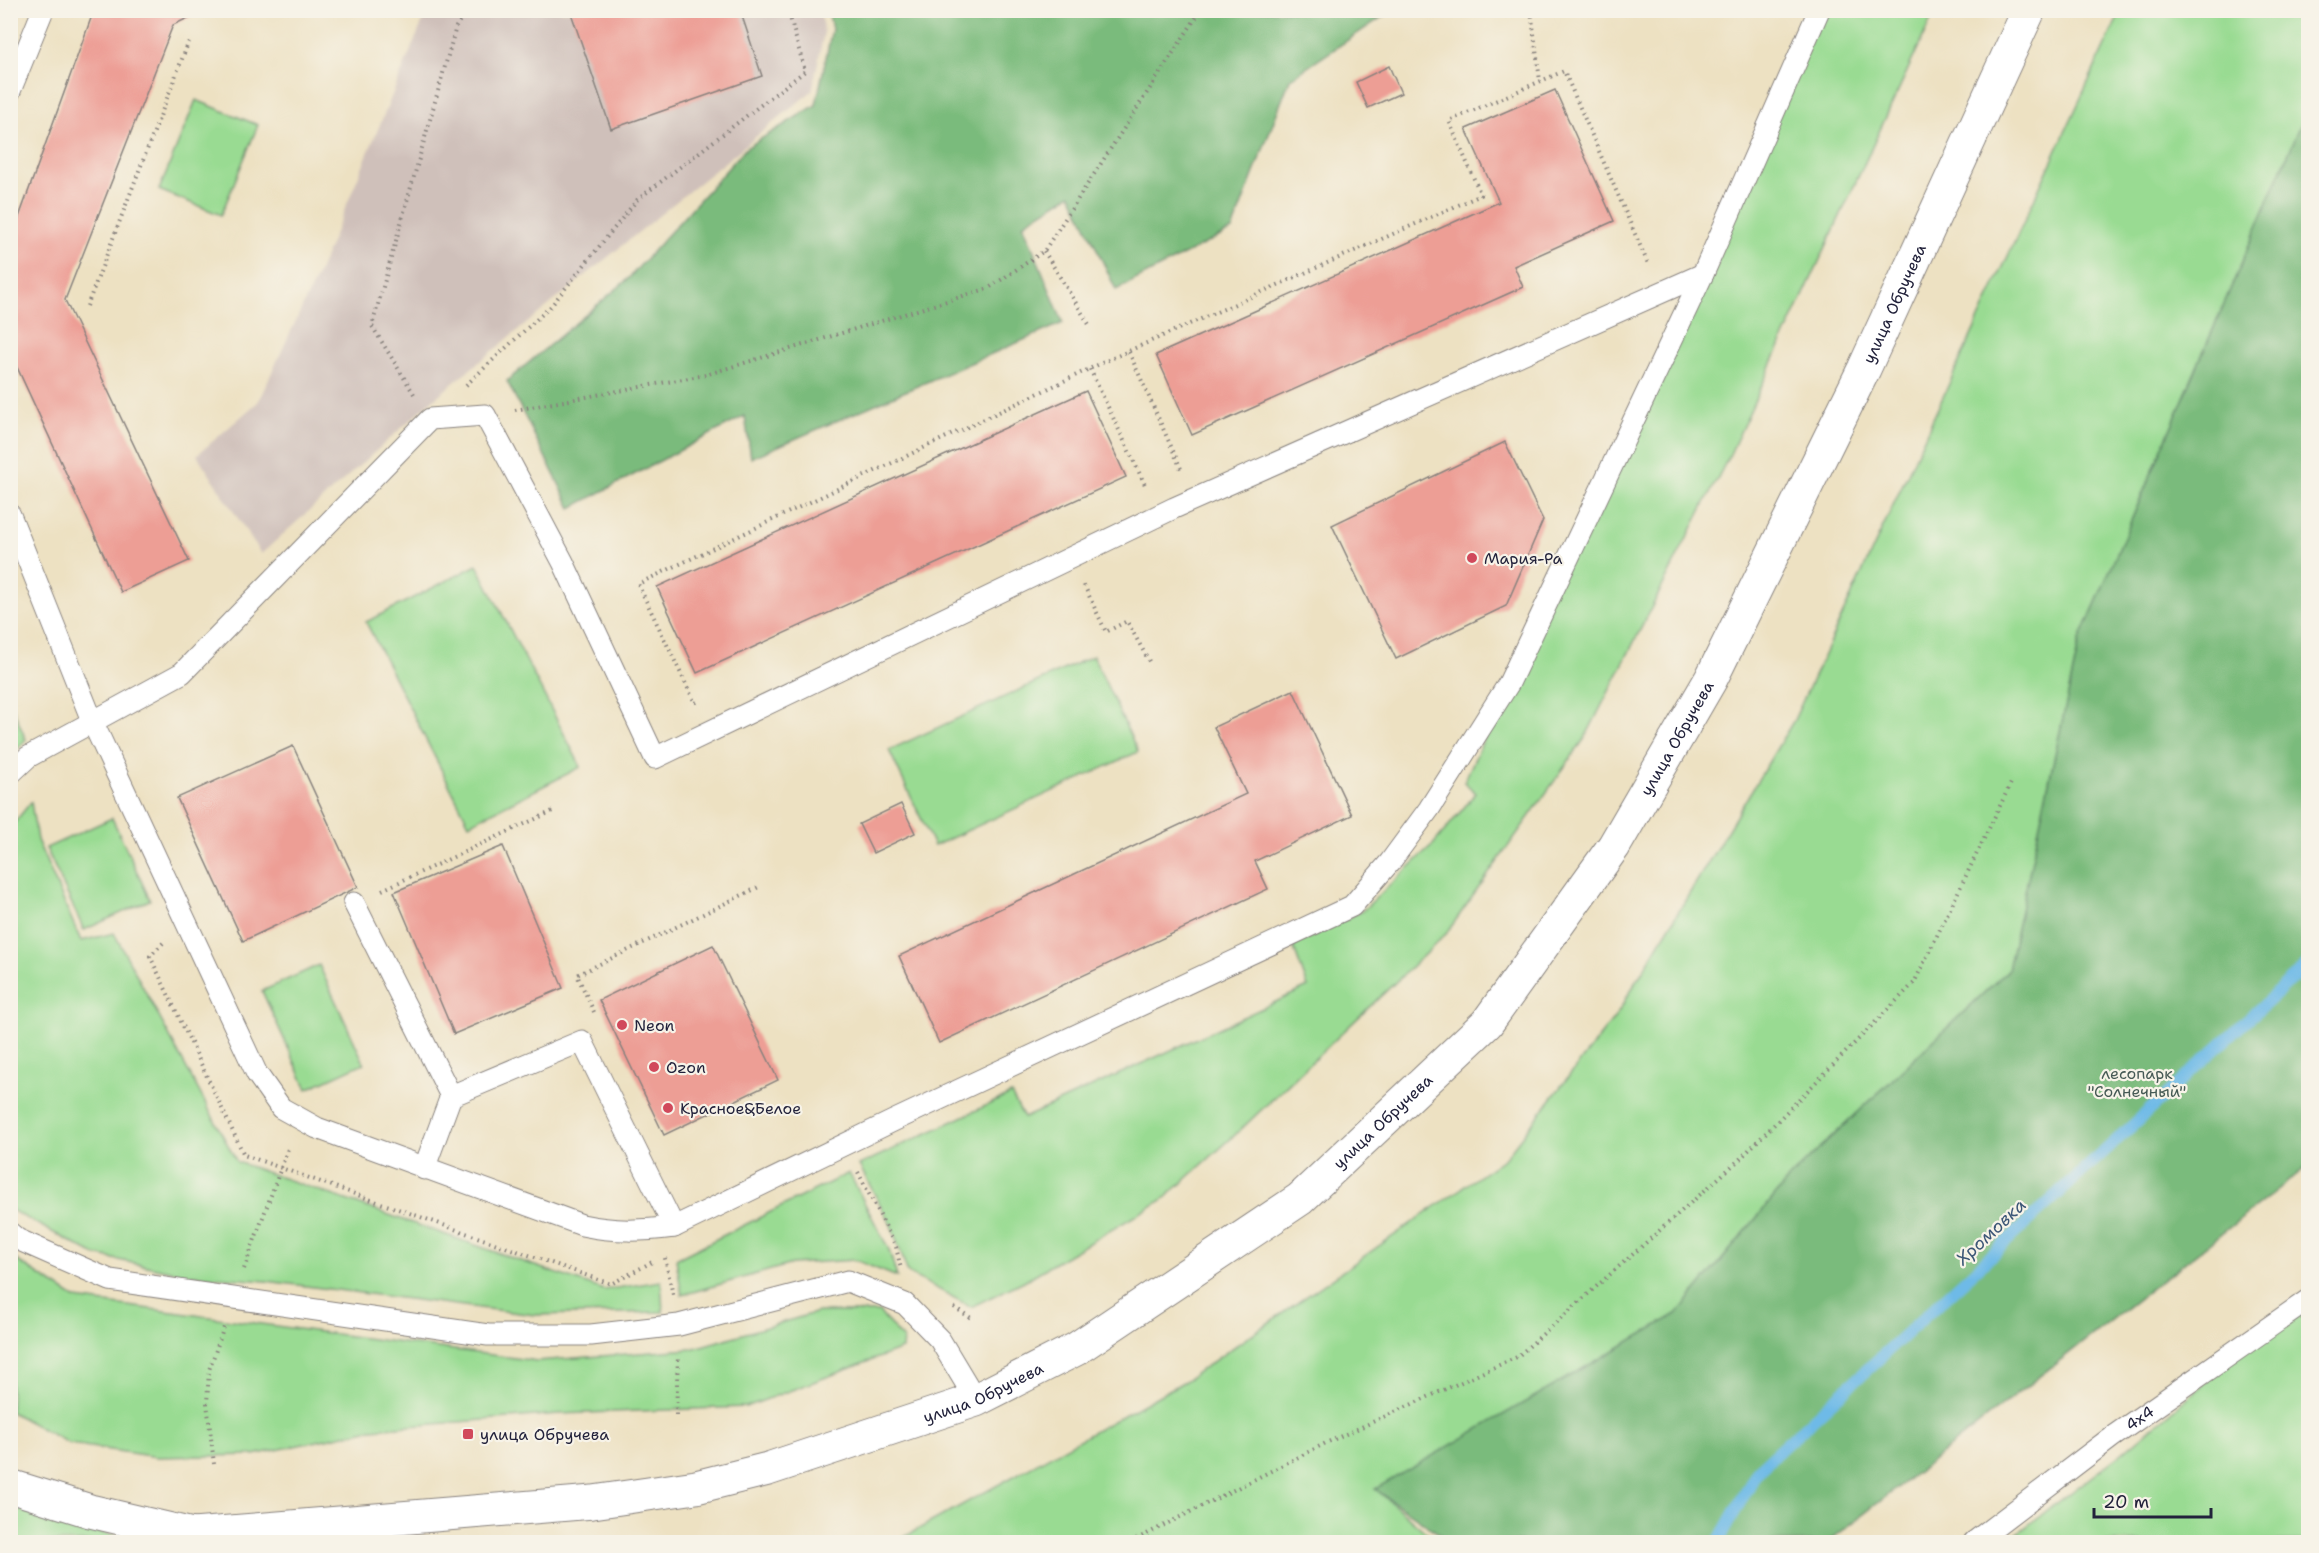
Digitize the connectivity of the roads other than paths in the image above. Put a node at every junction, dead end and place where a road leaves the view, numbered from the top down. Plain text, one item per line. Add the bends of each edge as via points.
1 (43, 10) edge
2 (1819, 10) edge
3 (2029, 10) edge
4 (10, 91) edge
5 (1703, 274) junction
6 (10, 516) edge
7 (93, 723) junction
8 (10, 774) edge
9 (354, 903) road end
10 (451, 1096) junction
11 (424, 1169) junction
12 (674, 1227) junction
13 (10, 1233) edge
14 (2308, 1300) edge
15 (976, 1400) junction
16 (10, 1486) edge
17 (179, 1539) edge
18 (1974, 1542) edge

1 - 4 lane
2 - 5 lane
3 - 15 street, улица Обручева via 1864,369 1711,679 1614,846 1487,1023 1300,1199 1076,1349
5 - 7 lane via 1174,508 655,758 562,562 485,415 429,419 182,673
5 - 12 lane via 1509,683 1429,809 1352,906
6 - 7 lane
7 - 8 lane via 27,757
7 - 11 lane via 256,1074 281,1108 317,1128
9 - 10 lane
10 - 11 lane
10 - 12 lane via 582,1041
11 - 12 lane via 582,1225 610,1231
13 - 15 lane via 110,1280 488,1335 591,1335 679,1325 848,1281 905,1304 940,1340
14 - 18 lane, 4x4 via 2112,1437
15 - 17 street, улица Обручева via 768,1469 696,1487 593,1502
16 - 17 street, улица Обручева

